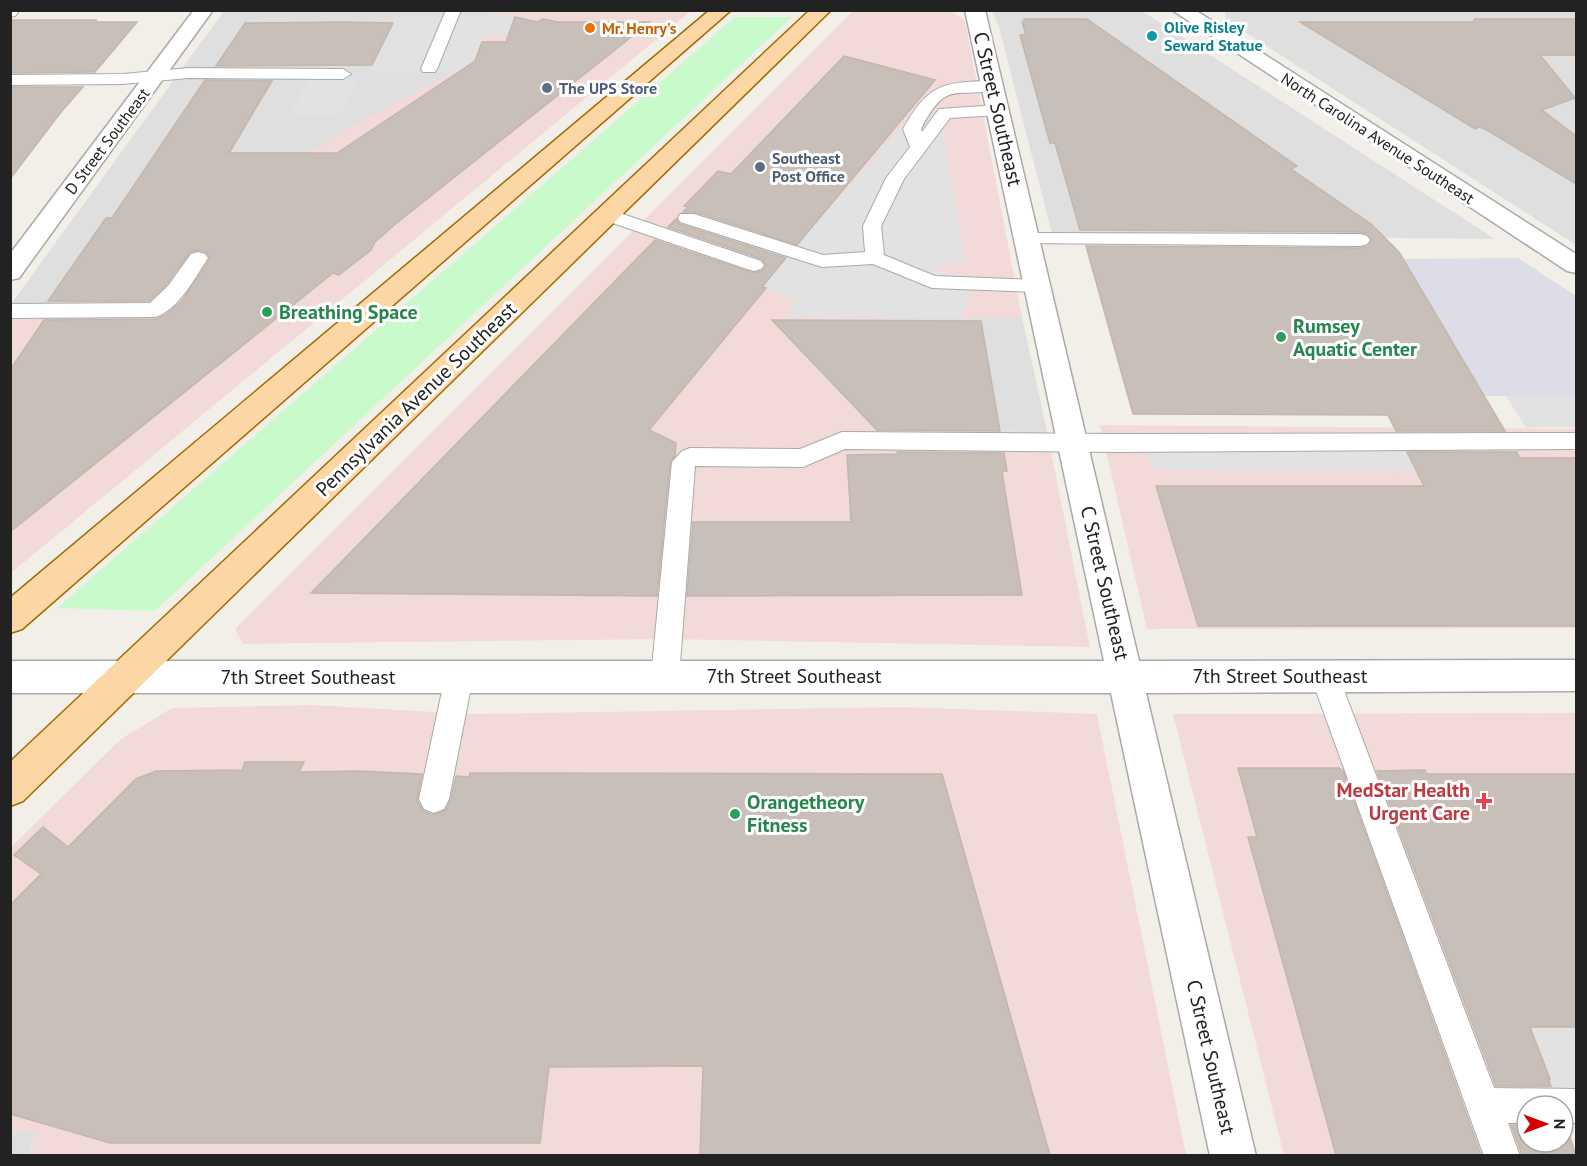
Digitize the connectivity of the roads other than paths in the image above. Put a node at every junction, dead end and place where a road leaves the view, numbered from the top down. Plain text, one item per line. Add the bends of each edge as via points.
1 (204, 10) edge
2 (454, 10) edge
3 (722, 10) edge
4 (822, 10) edge
5 (975, 10) edge
6 (1181, 10) edge
7 (429, 69) dead end
8 (343, 74) dead end
9 (156, 76) junction
10 (10, 80) edge
11 (996, 98) junction
12 (608, 215) junction
13 (687, 218) dead end
14 (1028, 239) junction
15 (1360, 240) dead end
16 (198, 258) dead end
17 (875, 258) junction
18 (754, 265) dead end
19 (1576, 265) edge
20 (10, 272) edge
21 (1037, 286) junction
22 (10, 311) edge
23 (1576, 441) edge
24 (1073, 442) junction
25 (10, 619) edge
26 (1125, 675) junction
27 (1576, 675) edge
28 (10, 677) edge
29 (127, 677) junction
30 (459, 677) junction
31 (665, 677) junction
32 (1325, 677) junction
33 (10, 788) edge
34 (434, 799) dead end
35 (1484, 1105) junction
36 (1576, 1106) edge
37 (1233, 1155) edge
38 (1502, 1155) edge

1 - 9 street, D Street Southeast
2 - 7 lane
3 - 25 main road
4 - 12 main road, Pennsylvania Avenue Southeast
5 - 11 street, C Street Southeast
6 - 19 street, North Carolina Avenue Southeast
8 - 9 lane
9 - 10 lane
9 - 20 street, D Street Southeast
11 - 14 street, C Street Southeast
11 - 17 lane via 945,113 918,147 895,178 872,226
12 - 18 lane
12 - 29 main road, Pennsylvania Avenue Southeast
13 - 17 lane via 822,261
14 - 15 lane
14 - 21 street, C Street Southeast
16 - 22 lane via 175,291 155,310
17 - 21 lane via 932,282
21 - 24 street, C Street Southeast
23 - 24 lane
24 - 26 street, C Street Southeast
24 - 31 lane via 842,440 803,458 690,457 684,462
26 - 31 street, 7th Street Southeast
26 - 32 street, 7th Street Southeast
26 - 37 street, C Street Southeast
27 - 32 street, 7th Street Southeast
28 - 29 street, 7th Street Southeast
29 - 30 street, 7th Street Southeast
29 - 33 main road, Pennsylvania Avenue Southeast
30 - 31 street, 7th Street Southeast
30 - 34 lane
32 - 35 lane
35 - 36 lane
35 - 38 lane

